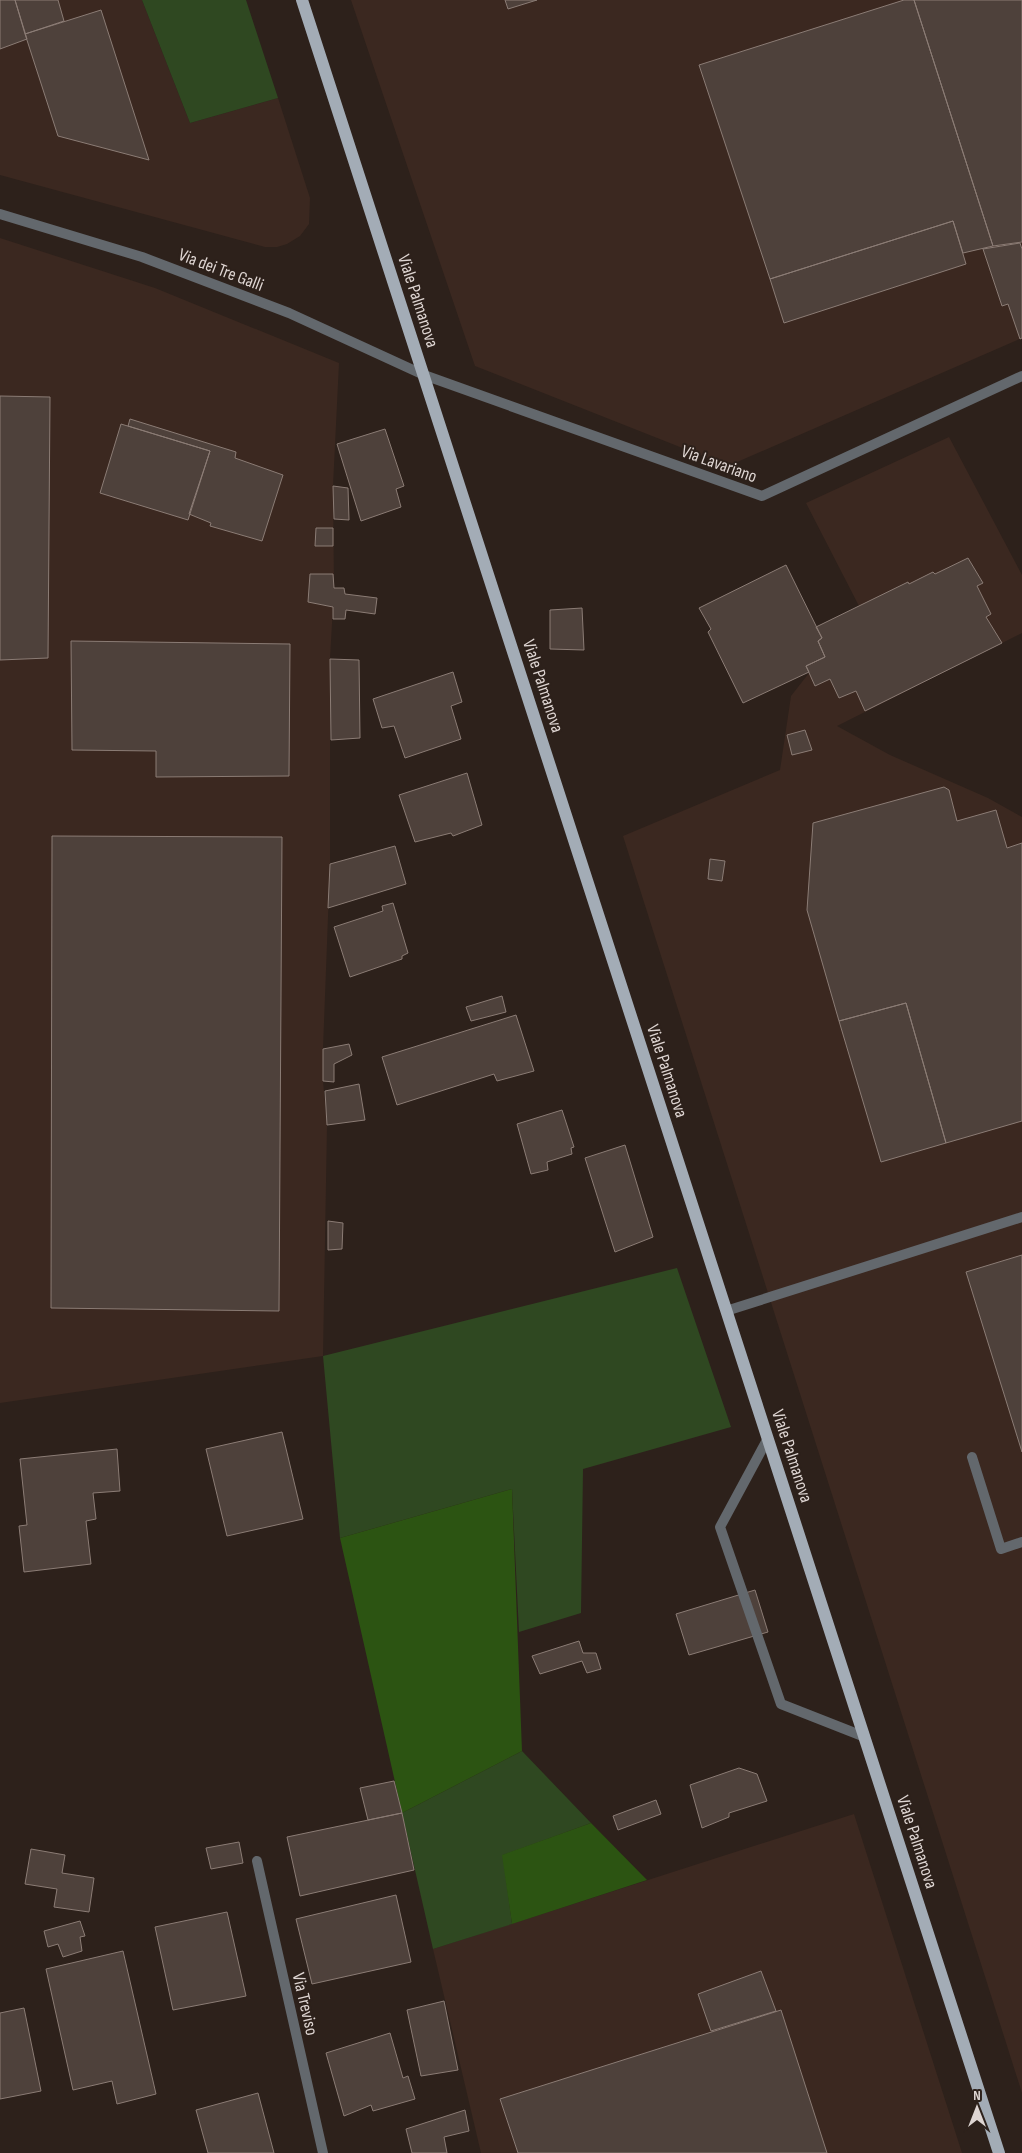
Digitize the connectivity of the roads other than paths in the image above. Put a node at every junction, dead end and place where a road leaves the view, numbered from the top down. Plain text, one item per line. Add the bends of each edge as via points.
1 (302, 0) edge
2 (0, 214) edge
3 (424, 375) junction
4 (1022, 376) edge
5 (1022, 1216) edge
6 (726, 1311) junction
7 (768, 1438) junction
8 (972, 1457) dead end
9 (1022, 1542) edge
10 (865, 1737) junction
11 (257, 1861) dead end
12 (323, 2153) edge
13 (999, 2153) edge

1 - 3 main road, Viale Palmanova
2 - 3 street, Via dei Tre Galli via 152,260 288,313
3 - 4 street, Via Lavariano via 762,496
3 - 6 main road, Viale Palmanova
5 - 6 street
6 - 7 main road, Viale Palmanova
7 - 10 main road, Viale Palmanova
7 - 10 street via 720,1527 780,1704
8 - 9 street via 1001,1549
10 - 13 main road, Viale Palmanova
11 - 12 street, Via Treviso

